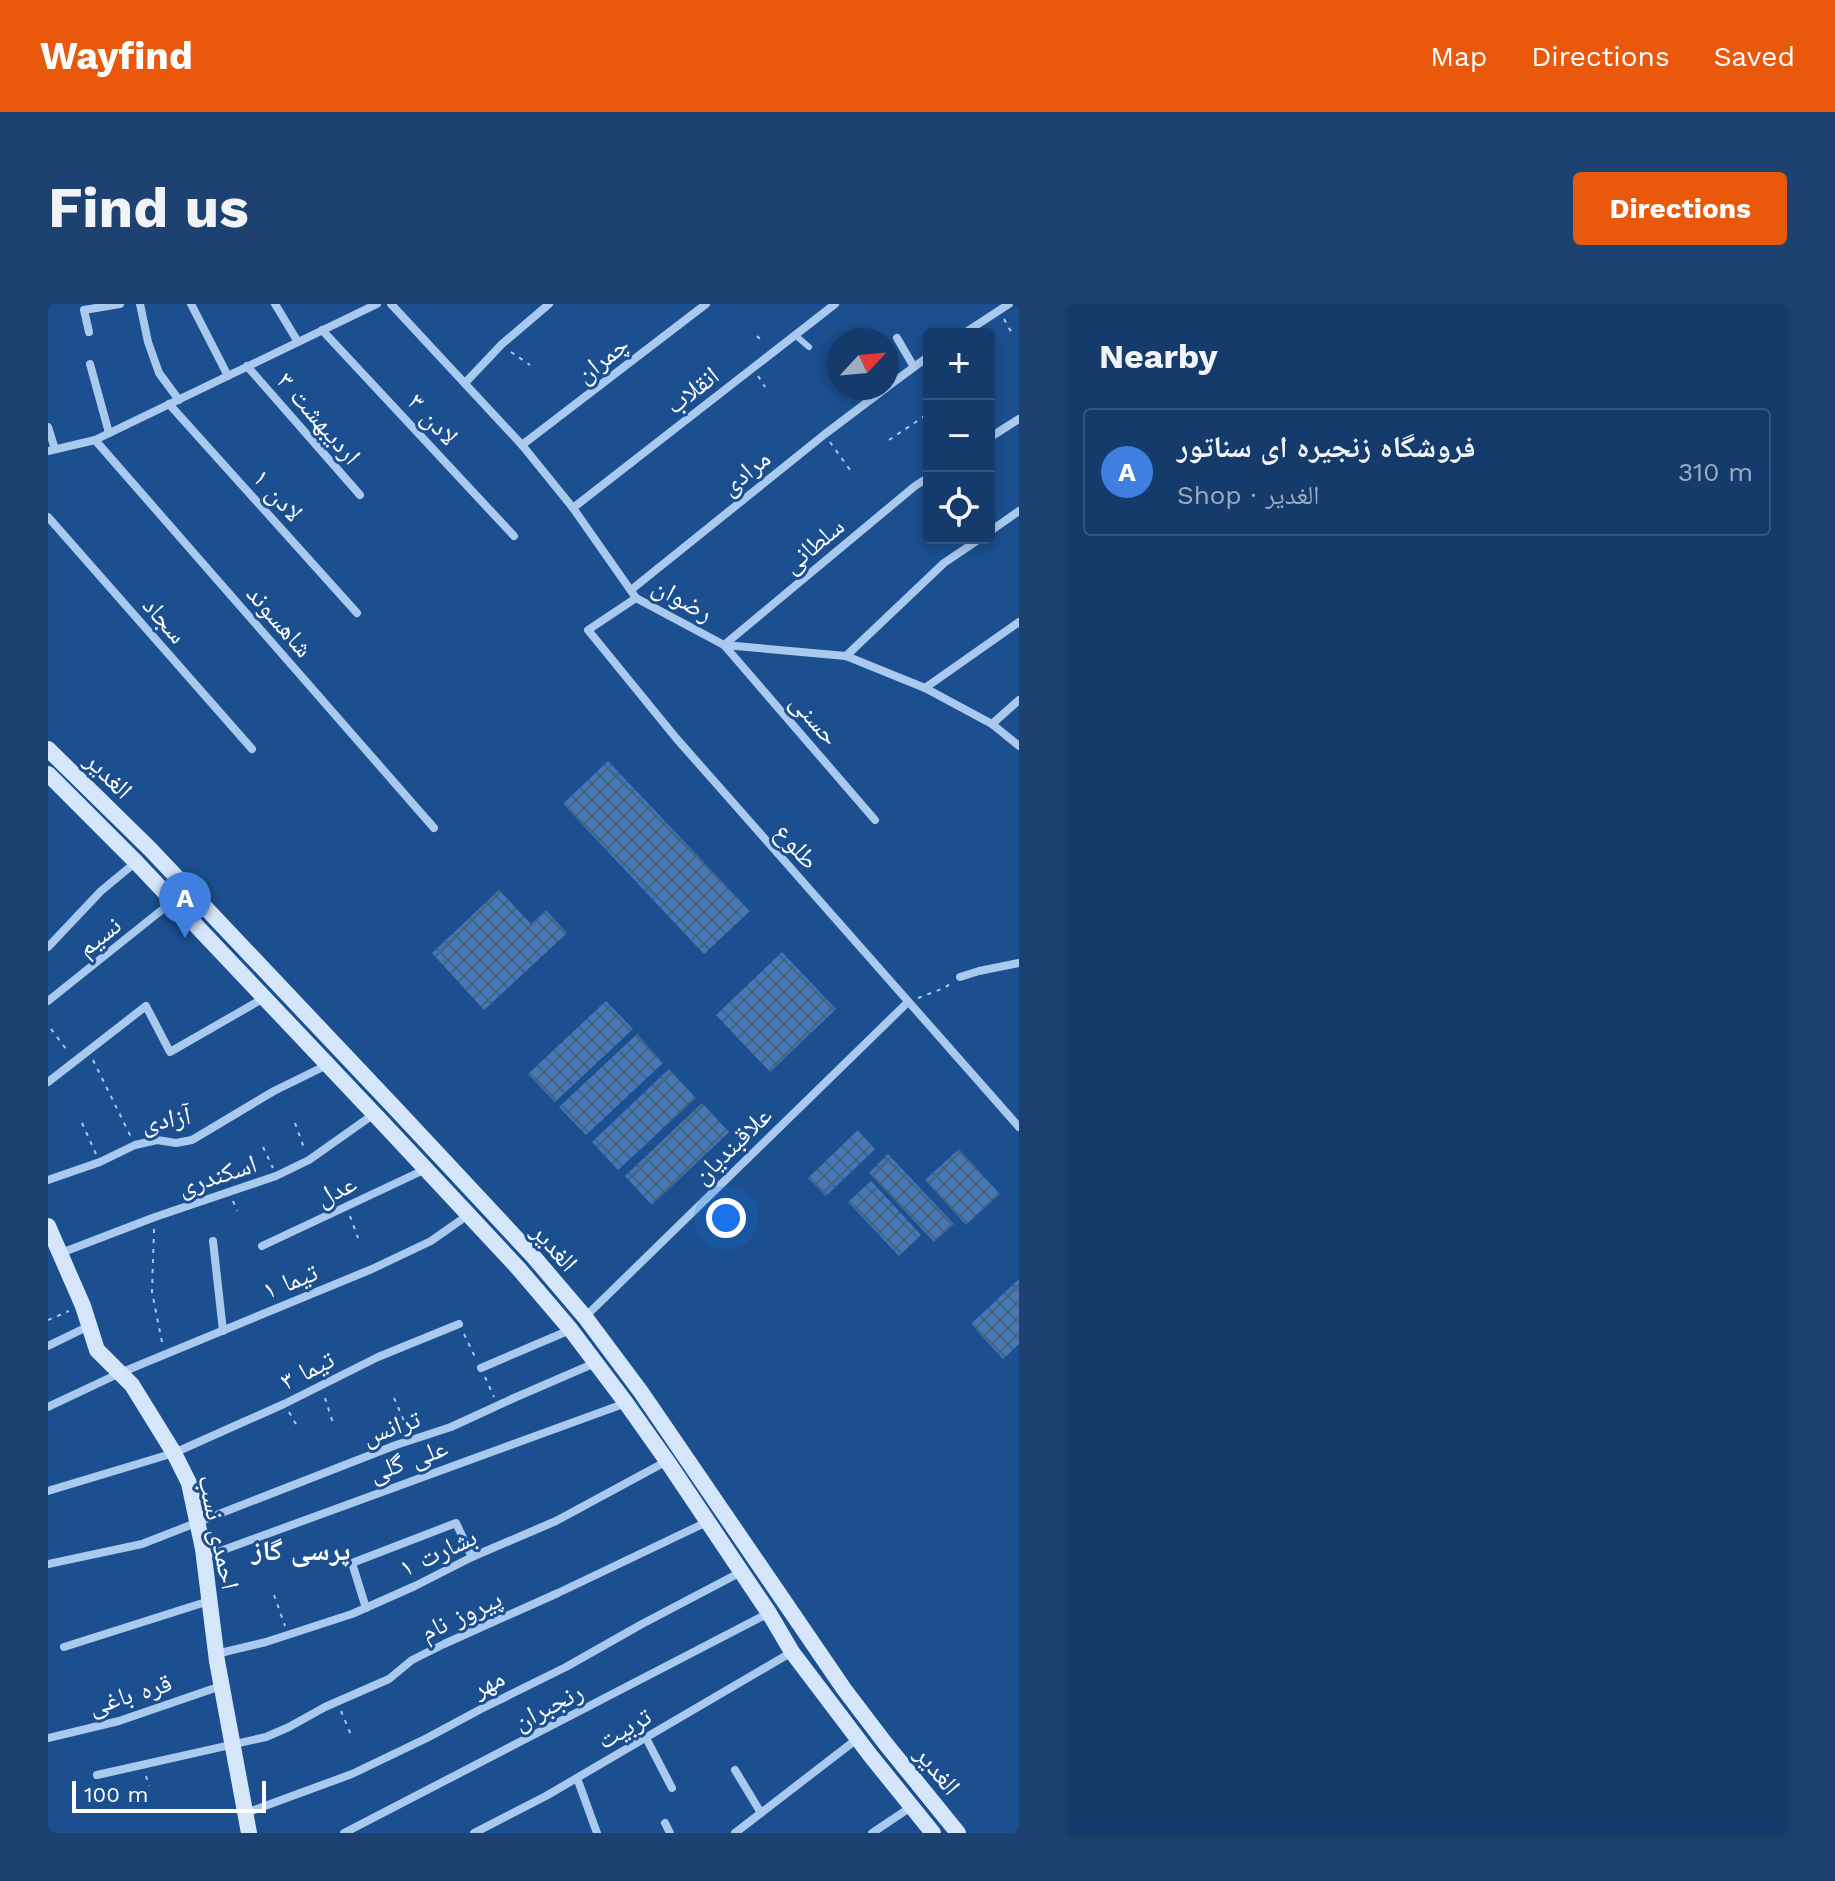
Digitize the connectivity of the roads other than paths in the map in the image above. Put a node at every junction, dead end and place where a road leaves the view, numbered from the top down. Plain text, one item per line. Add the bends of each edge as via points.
1 (120, 304) edge
2 (140, 304) edge
3 (191, 304) edge
4 (275, 304) edge
5 (377, 304) edge
6 (391, 304) edge
7 (549, 304) edge
8 (706, 304) edge
9 (1009, 304) edge
10 (831, 305) edge
11 (360, 308) edge
12 (972, 328) edge
13 (322, 330) junction
14 (89, 332) dead end
15 (795, 335) junction
16 (899, 341) edge
17 (298, 342) junction
18 (809, 347) dead end
19 (923, 360) edge
20 (90, 364) dead end
21 (247, 366) junction
22 (914, 367) junction
23 (228, 376) junction
24 (899, 378) edge
25 (465, 383) junction
26 (179, 400) junction
27 (870, 400) edge
28 (169, 404) junction
29 (1019, 419) edge
30 (48, 427) edge
31 (109, 433) junction
32 (995, 434) edge
33 (95, 440) junction
34 (522, 445) junction
35 (51, 450) edge
36 (923, 481) edge
37 (360, 495) dead end
38 (573, 508) junction
39 (1019, 511) edge
40 (48, 517) edge
41 (995, 528) edge
42 (514, 536) dead end
43 (972, 544) edge
44 (633, 594) junction
45 (357, 613) dead end
46 (1019, 622) edge
47 (724, 645) junction
48 (846, 656) junction
49 (925, 688) junction
50 (1019, 700) edge
51 (992, 724) junction
52 (1019, 746) edge
53 (48, 749) edge
54 (252, 749) dead end
55 (48, 774) edge
56 (875, 820) dead end
57 (434, 828) dead end
58 (136, 862) junction
59 (173, 901) junction
60 (48, 947) edge
61 (1019, 963) edge
62 (960, 977) road end
63 (265, 998) junction
64 (48, 1001) edge
65 (908, 1002) junction
66 (328, 1065) junction
67 (48, 1082) edge
68 (374, 1114) junction
69 (1019, 1127) edge
70 (426, 1169) junction
71 (48, 1180) edge
72 (468, 1215) junction
73 (48, 1226) edge
74 (213, 1241) dead end
75 (262, 1246) dead end
76 (61, 1253) junction
77 (585, 1317) junction
78 (459, 1324) dead end
79 (89, 1326) junction
80 (571, 1330) junction
81 (223, 1331) junction
82 (48, 1346) edge
83 (596, 1363) junction
84 (481, 1368) dead end
85 (120, 1373) junction
86 (626, 1403) junction
87 (48, 1407) edge
88 (174, 1453) junction
89 (667, 1461) junction
90 (48, 1491) edge
91 (707, 1522) junction
92 (198, 1523) junction
93 (204, 1557) junction
94 (472, 1557) junction
95 (48, 1564) edge
96 (741, 1572) junction
97 (209, 1601) junction
98 (366, 1608) junction
99 (769, 1613) junction
100 (64, 1647) dead end
101 (792, 1652) junction
102 (216, 1654) junction
103 (222, 1686) junction
104 (48, 1738) edge
105 (646, 1738) junction
106 (857, 1739) junction
107 (233, 1744) junction
108 (735, 1770) dead end
109 (97, 1775) dead end
110 (577, 1778) junction
111 (672, 1788) dead end
112 (912, 1807) junction
113 (245, 1813) junction
114 (761, 1813) junction
115 (494, 1823) junction
116 (665, 1823) dead end
117 (248, 1833) edge
118 (344, 1833) edge
119 (474, 1833) edge
120 (497, 1833) edge
121 (597, 1833) edge
122 (670, 1833) edge
123 (735, 1833) edge
124 (872, 1833) edge
125 (933, 1833) edge
126 (958, 1833) edge

1 - 14 street via 84,310
2 - 26 street via 159,373
3 - 23 street
4 - 17 street
5 - 11 street
6 - 25 street, رضوان
7 - 25 street
8 - 34 street, چمران
9 - 12 street
10 - 15 street, انقلاب
11 - 13 street
13 - 17 street
13 - 42 street, لادن ۳
15 - 18 lane
15 - 38 street, انقلاب
16 - 22 street
17 - 21 street
19 - 22 street, مرادی
20 - 31 street
21 - 23 street
21 - 37 street, اردیبهشت ۳
22 - 24 street, مرادی
23 - 26 street
25 - 34 street, رضوان
26 - 28 street
27 - 44 street, مرادی
28 - 31 street
28 - 45 street, لادن ۱
29 - 32 street
30 - 35 street
31 - 33 street
33 - 35 street
33 - 57 street, شاهسوند
34 - 38 street, رضوان
36 - 47 street, سلطانی
38 - 44 street, رضوان
39 - 41 street
40 - 54 street, سجاد
43 - 48 street via 944,563
44 - 47 street, رضوان
44 - 65 street, طلوع via 588,630
46 - 49 street
47 - 48 street, رضوان
47 - 56 street, حسنی
48 - 49 street, رضوان
49 - 51 street, رضوان
50 - 51 street
51 - 52 street, رضوان
53 - 77 main road, الغدیر via 362,1073
55 - 58 main road, الغدیر
58 - 59 main road, الغدیر
58 - 60 street
59 - 63 main road, الغدیر
59 - 64 street, نسیم
61 - 62 street
63 - 66 main road, الغدیر
63 - 67 street via 170,1052 146,1006
65 - 69 street, طلوع
65 - 77 street, علاقبندیان
66 - 68 main road, الغدیر
66 - 71 street, آزادی via 192,1140 135,1145
68 - 70 main road, الغدیر
68 - 76 street, اسکندری via 309,1160 276,1176
70 - 72 main road, الغدیر
70 - 75 street, عدل
72 - 80 main road, الغدیر
72 - 81 street, تیما ۱ via 431,1241 372,1269
73 - 76 main road, احمدی نسب
74 - 81 street
76 - 79 main road, احمدی نسب
77 - 80 main road
77 - 126 main road, الغدیر via 844,1689
78 - 88 street, تیما ۳
79 - 82 street
79 - 85 main road, احمدی نسب via 97,1350
80 - 83 main road, الغدیر
80 - 84 street
81 - 85 street, تیما ۱
83 - 86 main road, الغدیر
83 - 92 street, ترانس via 451,1427
85 - 87 street, تیما ۱
85 - 88 main road, احمدی نسب
86 - 89 main road, الغدیر
86 - 93 street, علی گلی
88 - 90 street, تیما ۳
88 - 92 main road, احمدی نسب via 189,1483
89 - 91 main road, الغدیر
89 - 94 street, بشارت ۱ via 556,1521
91 - 96 main road, الغدیر
91 - 107 street, پیروز نام via 444,1644 389,1679 266,1737
92 - 93 main road, احمدی نسب
92 - 95 street, ترانس via 142,1544
93 - 97 main road, احمدی نسب
94 - 98 street, بشارت ۱
94 - 98 street via 456,1523 352,1563
96 - 99 main road, الغدیر
96 - 113 street, مهر via 427,1738 352,1774
97 - 100 street
97 - 102 main road, احمدی نسب
98 - 102 street, بشارت ۱
99 - 101 main road, الغدیر
99 - 118 street, رنجبران
101 - 105 street, تربیت
101 - 106 main road, الغدیر
102 - 103 main road, احمدی نسب
103 - 104 street, قره باغی via 119,1721
103 - 107 main road, احمدی نسب
105 - 110 street, تربیت
105 - 111 street
106 - 112 main road, الغدیر
106 - 114 street
107 - 109 street, پیروز نام
107 - 113 main road, احمدی نسب
108 - 114 street
110 - 115 street, تربیت
110 - 121 street
112 - 124 street
112 - 125 main road, الغدیر
113 - 117 main road, احمدی نسب
114 - 123 street
115 - 119 street, تربیت
115 - 120 street
116 - 122 street

